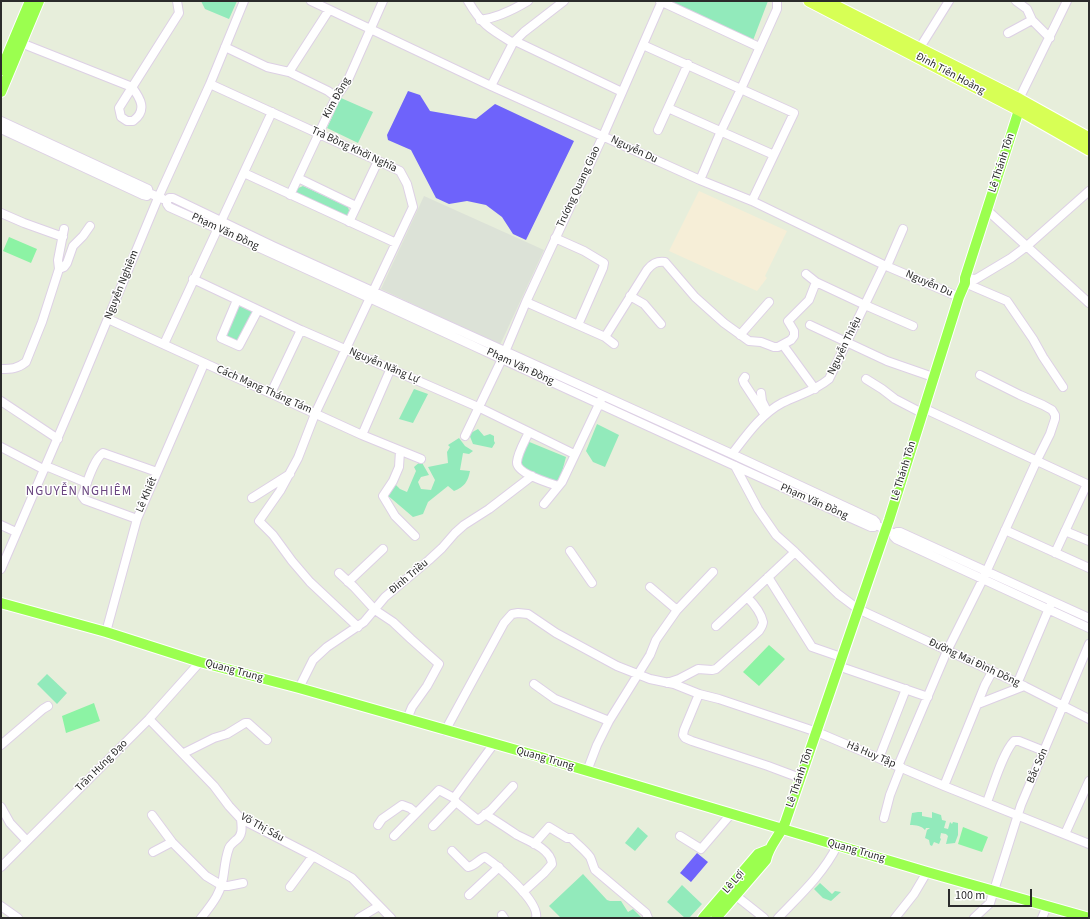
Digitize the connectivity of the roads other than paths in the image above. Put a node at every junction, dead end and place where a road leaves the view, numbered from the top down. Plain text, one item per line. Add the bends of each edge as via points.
1 (30, 1) edge
2 (39, 1) edge
3 (177, 1) edge
4 (244, 1) edge
5 (311, 1) edge
6 (383, 1) edge
7 (468, 1) edge
8 (528, 1) edge
9 (564, 1) edge
10 (661, 1) edge
11 (777, 1) edge
12 (809, 1) edge
13 (826, 1) edge
14 (949, 1) edge
15 (1016, 1) edge
16 (1067, 1) edge
17 (322, 3) edge
18 (329, 10) junction
19 (30, 12) junction
20 (480, 20) junction
21 (1032, 20) junction
22 (369, 29) junction
23 (1008, 33) dead end
24 (1050, 38) junction
25 (514, 42) junction
26 (22, 43) junction
27 (643, 45) junction
28 (225, 47) junction
29 (759, 47) junction
30 (919, 49) junction
31 (688, 64) junction
32 (2, 65) edge
33 (289, 72) junction
34 (210, 84) junction
35 (491, 86) junction
36 (741, 89) junction
37 (1, 92) edge
38 (622, 92) junction
39 (336, 97) junction
40 (1019, 99) junction
41 (668, 108) junction
42 (1019, 110) junction
43 (272, 112) junction
44 (1, 121) edge
45 (1, 129) edge
46 (658, 130) dead end
47 (721, 131) junction
48 (319, 134) junction
49 (603, 136) junction
50 (1089, 138) edge
51 (1089, 150) edge
52 (774, 155) junction
53 (378, 161) junction
54 (244, 173) junction
55 (298, 178) junction
56 (700, 180) junction
57 (1089, 191) edge
58 (149, 193) junction
59 (290, 195) junction
60 (158, 198) junction
61 (167, 201) junction
62 (752, 201) junction
63 (356, 206) junction
64 (987, 210) junction
65 (1, 213) edge
66 (222, 221) junction
67 (349, 222) junction
68 (90, 226) dead end
69 (218, 229) junction
70 (903, 229) dead end
71 (555, 238) junction
72 (396, 243) junction
73 (1027, 246) junction
74 (271, 250) junction
75 (885, 265) junction
76 (59, 269) junction
77 (806, 274) dead end
78 (193, 279) junction
79 (965, 280) junction
80 (816, 282) junction
81 (370, 294) junction
82 (630, 296) junction
83 (959, 297) junction
84 (237, 300) junction
85 (526, 302) junction
86 (769, 302) dead end
87 (1089, 303) edge
88 (865, 306) junction
89 (258, 310) junction
90 (108, 319) junction
91 (660, 324) dead end
92 (578, 325) junction
93 (810, 325) dead end
94 (913, 326) dead end
95 (301, 330) junction
96 (740, 335) junction
97 (605, 337) junction
98 (847, 342) junction
99 (164, 344) junction
100 (614, 344) dead end
101 (783, 345) junction
102 (345, 349) junction
103 (503, 355) junction
104 (204, 364) junction
105 (392, 368) junction
106 (1, 369) edge
107 (980, 374) dead end
108 (745, 376) dead end
109 (933, 377) junction
110 (866, 379) dead end
111 (1063, 387) dead end
112 (815, 389) junction
113 (271, 393) junction
114 (760, 393) dead end
115 (602, 395) junction
116 (1, 401) edge
117 (600, 405) junction
118 (478, 407) junction
119 (922, 410) junction
120 (316, 414) junction
121 (767, 414) junction
122 (529, 432) junction
123 (362, 435) junction
124 (465, 436) dead end
125 (58, 438) junction
126 (700, 440) junction
127 (1, 447) edge
128 (696, 448) junction
129 (400, 451) junction
130 (574, 454) junction
131 (732, 454) junction
132 (421, 459) dead end
133 (1036, 460) junction
134 (735, 466) junction
135 (44, 467) junction
136 (158, 472) junction
137 (290, 473) junction
138 (532, 476) junction
139 (87, 483) junction
140 (796, 484) junction
141 (1088, 484) edge
142 (558, 486) junction
143 (792, 492) junction
144 (252, 498) dead end
145 (544, 504) dead end
146 (137, 519) junction
147 (1, 525) edge
148 (881, 527) junction
149 (1005, 530) junction
150 (1066, 531) junction
151 (16, 532) junction
152 (415, 536) dead end
153 (1089, 541) edge
154 (383, 550) dead end
155 (570, 551) dead end
156 (795, 552) junction
157 (1055, 553) junction
158 (1089, 568) edge
159 (1, 569) edge
160 (713, 572) dead end
161 (339, 573) dead end
162 (984, 575) junction
163 (768, 577) junction
164 (348, 582) junction
165 (592, 584) dead end
166 (650, 587) dead end
167 (747, 597) junction
168 (1051, 601) junction
169 (1, 603) edge
170 (858, 609) junction
171 (1048, 609) junction
172 (375, 610) junction
173 (676, 610) junction
174 (1089, 618) edge
175 (716, 626) dead end
176 (358, 627) junction
177 (1089, 628) edge
178 (106, 632) junction
179 (1089, 644) edge
180 (947, 651) junction
181 (840, 661) junction
182 (200, 662) junction
183 (992, 672) junction
184 (638, 674) junction
185 (534, 684) dead end
186 (670, 684) junction
187 (1020, 685) junction
188 (299, 688) junction
189 (906, 689) junction
190 (699, 694) junction
191 (928, 697) junction
192 (978, 704) junction
193 (48, 706) dead end
194 (1063, 706) junction
195 (149, 719) junction
196 (1089, 719) edge
197 (407, 720) junction
198 (609, 721) junction
199 (445, 731) junction
200 (817, 732) junction
201 (266, 740) dead end
202 (493, 744) junction
203 (1, 745) edge
204 (1044, 751) junction
205 (184, 753) junction
206 (879, 758) junction
207 (900, 766) junction
208 (587, 771) junction
209 (800, 778) junction
210 (1089, 781) edge
211 (513, 786) dead end
212 (944, 786) junction
213 (455, 800) junction
214 (986, 802) junction
215 (1, 807) edge
216 (416, 813) junction
217 (485, 814) junction
218 (731, 814) junction
219 (152, 815) dead end
220 (1017, 816) junction
221 (884, 818) dead end
222 (241, 819) junction
223 (378, 824) dead end
224 (433, 826) dead end
225 (782, 830) junction
226 (1065, 834) junction
227 (394, 836) dead end
228 (680, 836) dead end
229 (27, 841) junction
230 (172, 842) junction
231 (534, 844) junction
232 (1089, 844) edge
233 (837, 846) junction
234 (768, 850) junction
235 (153, 852) dead end
236 (452, 852) dead end
237 (313, 856) junction
238 (1, 867) edge
239 (499, 867) junction
240 (927, 872) junction
241 (243, 883) dead end
242 (221, 886) junction
243 (290, 887) dead end
244 (523, 892) junction
245 (995, 892) junction
246 (469, 895) dead end
247 (735, 895) junction
248 (1, 906) edge
249 (379, 906) junction
250 (1047, 906) junction
251 (716, 912) edge
252 (18, 918) edge
253 (201, 918) edge
254 (359, 918) edge
255 (391, 918) edge
256 (536, 918) edge
257 (648, 918) edge
258 (702, 918) edge
259 (764, 918) edge
260 (778, 918) edge
261 (895, 918) edge
262 (974, 918) edge
263 (1042, 918) edge
264 (1089, 918) edge

1 - 19 main road
2 - 19 main road
3 - 26 street via 179,13 132,87
4 - 28 street, Nguyễn Nghiêm
5 - 17 street, Nguyễn Du
6 - 22 street, Kim Đồng
7 - 20 street
8 - 20 street via 494,18
9 - 25 street
10 - 27 street, Trương Quang Giao
10 - 29 street
11 - 29 street via 777,9
12 - 42 highway, Đinh Tiên Hoàng
13 - 30 highway, Đinh Tiên Hoàng
14 - 30 street
15 - 21 street via 1027,9
16 - 24 street
17 - 18 street, Nguyễn Du
18 - 22 street, Nguyễn Du
18 - 33 street
19 - 26 main road
19 - 32 main road
20 - 25 street via 489,29
21 - 23 street
21 - 24 street
22 - 35 street, Nguyễn Du
22 - 39 street, Kim Đồng via 348,80
24 - 40 street
25 - 35 street
25 - 38 street
26 - 37 main road
27 - 31 street
27 - 38 street, Trương Quang Giao
28 - 33 street via 267,67
28 - 34 street, Nguyễn Nghiêm
29 - 36 street
30 - 40 highway, Đinh Tiên Hoàng
31 - 36 street
31 - 41 street
33 - 39 street
34 - 43 street, Trà Bồng Khởi Nghĩa
34 - 60 street, Nguyễn Nghiêm
35 - 49 street, Nguyễn Du
36 - 47 street
36 - 52 street via 794,113
38 - 49 street, Trương Quang Giao
39 - 48 street, Kim Đồng
40 - 42 highway
40 - 50 highway, Đinh Tiên Hoàng
41 - 46 street
41 - 47 street
42 - 51 highway, Đinh Tiên Hoàng
42 - 64 main road, Lê Thánh Tôn
43 - 48 street, Trà Bồng Khởi Nghĩa
43 - 54 street
44 - 58 street, Phạm Văn Đồng via 148,189
45 - 58 street, Phạm Văn Đồng via 142,195 147,196
47 - 52 street
47 - 56 street
48 - 53 street, Trà Bồng Khởi Nghĩa
48 - 55 street, Kim Đồng
49 - 56 street, Nguyễn Du
49 - 71 street, Trương Quang Giao
52 - 62 street
53 - 63 street
53 - 72 street, Trà Bồng Khởi Nghĩa via 400,171 407,184 413,207
54 - 59 street
54 - 66 street
55 - 59 street, Kim Đồng
55 - 63 street
56 - 62 street, Nguyễn Du
57 - 73 street
58 - 60 street, Phạm Văn Đồng
59 - 67 street
60 - 61 street, Phạm Văn Đồng
60 - 90 street, Nguyễn Nghiêm
61 - 66 street, Phạm Văn Đồng via 173,198
61 - 69 street, Phạm Văn Đồng via 169,207
62 - 75 street, Nguyễn Du
63 - 67 street
64 - 73 street
64 - 79 main road, Lê Thánh Tôn
65 - 76 street via 24,223 64,232 58,260
66 - 69 street
66 - 74 street, Phạm Văn Đồng
67 - 72 street
68 - 76 street via 73,246 68,263
69 - 74 street, Phạm Văn Đồng
69 - 78 street
70 - 75 street, Nguyễn Thiệu
71 - 85 street, Trương Quang Giao
71 - 92 street via 604,263
72 - 81 street, Trà Bồng Khởi Nghĩa
73 - 79 street via 984,275
73 - 87 street
74 - 81 street, Phạm Văn Đồng
75 - 83 street, Nguyễn Du
75 - 88 street, Nguyễn Thiệu
76 - 106 street via 26,362 20,367
77 - 80 street
78 - 84 street, Nguyễn Năng Lự
78 - 99 street
79 - 83 main road, Lê Thánh Tôn
79 - 111 street via 1007,301
80 - 88 street
80 - 101 street via 809,300 788,321 795,334
81 - 102 street, Trà Bồng Khởi Nghĩa
81 - 103 street, Phạm Văn Đồng
82 - 91 street via 644,304
82 - 96 street via 652,265 658,261 665,262 694,297
82 - 97 street
83 - 109 main road, Lê Thánh Tôn
84 - 89 street, Nguyễn Năng Lự
84 - 89 street via 221,338 239,346
85 - 92 street
85 - 103 street, Trương Quang Giao
86 - 96 street
88 - 94 street
88 - 98 street, Nguyễn Thiệu
89 - 95 street, Nguyễn Năng Lự
90 - 99 street, Cách Mạng Tháng Tám
90 - 125 street, Nguyễn Nghiêm
92 - 97 street
93 - 98 street
95 - 102 street, Nguyễn Năng Lự
95 - 113 street
96 - 101 street via 749,341 774,347
97 - 100 street
98 - 109 street via 887,361
98 - 112 street, Nguyễn Thiệu via 829,379
99 - 104 street, Cách Mạng Tháng Tám
101 - 112 street
102 - 105 street, Nguyễn Năng Lự
102 - 120 street, Trà Bồng Khởi Nghĩa
103 - 115 street, Phạm Văn Đồng
103 - 117 street, Phạm Văn Đồng
103 - 118 street, Trương Quang Giao
104 - 113 street, Cách Mạng Tháng Tám
104 - 136 street, Lê Khiết
105 - 118 street, Nguyễn Năng Lự
105 - 123 street
107 - 133 street via 1054,412 1054,425
108 - 121 street via 744,383
109 - 119 main road, Lê Thánh Tôn
110 - 119 street via 895,400
112 - 121 street, Nguyễn Thiệu via 782,403
113 - 120 street, Cách Mạng Tháng Tám
114 - 121 street
115 - 117 street
115 - 126 street, Phạm Văn Đồng
116 - 125 street
117 - 128 street, Phạm Văn Đồng
117 - 130 street
118 - 122 street, Nguyễn Năng Lự
118 - 124 street, Trương Quang Giao
119 - 133 street
119 - 148 main road, Lê Thánh Tôn
120 - 123 street, Cách Mạng Tháng Tám
120 - 137 street, Trà Bồng Khởi Nghĩa
121 - 131 street, Nguyễn Thiệu
122 - 130 street, Nguyễn Năng Lự
122 - 138 street via 517,463 518,467
123 - 129 street, Cách Mạng Tháng Tám
125 - 135 street, Nguyễn Nghiêm
126 - 128 street
126 - 131 street, Phạm Văn Đồng
127 - 135 street
128 - 134 street, Phạm Văn Đồng
129 - 132 street, Cách Mạng Tháng Tám
129 - 152 street via 399,467 383,496 394,516
130 - 142 street
131 - 140 street, Phạm Văn Đồng
133 - 141 street
133 - 149 street
134 - 143 street, Phạm Văn Đồng
134 - 156 street, Đường Mai Đình Dõng via 768,524
135 - 139 street
135 - 151 street, Nguyễn Nghiêm
136 - 139 street via 103,453
136 - 146 street, Lê Khiết
137 - 144 street
137 - 176 street, Trà Bồng Khởi Nghĩa via 259,522 273,535 310,582
138 - 142 street
138 - 172 street, Đinh Triều via 455,533 429,560 385,597
139 - 146 street via 82,496 85,500
140 - 143 street
140 - 148 street, Phạm Văn Đồng via 874,520
141 - 150 street
142 - 145 street
143 - 148 street, Phạm Văn Đồng via 871,527
146 - 178 street, Lê Khiết
147 - 151 street
148 - 162 street, Phạm Văn Đồng via 895,534 900,532
148 - 170 main road, Lê Thánh Tôn
149 - 157 street
149 - 162 street
150 - 153 street
150 - 157 street
151 - 159 street, Nguyễn Nghiêm
154 - 164 street
155 - 165 street
156 - 163 street
156 - 170 street, Đường Mai Đình Dõng via 838,594
157 - 158 street
160 - 173 street
161 - 164 street
162 - 168 street, Phạm Văn Đồng
162 - 171 street, Phạm Văn Đồng
162 - 180 street
163 - 167 street
163 - 181 street via 812,647
164 - 172 street
166 - 173 street
167 - 175 street
167 - 186 street via 763,622 759,630 716,669 698,668
168 - 171 street
168 - 174 street, Phạm Văn Đồng
169 - 178 main road, Quang Trung
170 - 180 street, Đường Mai Đình Dõng
170 - 181 main road, Lê Thánh Tôn
171 - 177 street, Phạm Văn Đồng
171 - 187 street
172 - 176 street, Đinh Triều
172 - 197 street via 393,622 439,664 412,706
173 - 184 street
176 - 188 street, Đinh Triều via 327,647 313,660
178 - 182 main road, Quang Trung
179 - 194 street, Bắc Sơn
180 - 183 street, Đường Mai Đình Dõng
180 - 191 street
181 - 189 street
181 - 200 main road, Lê Thánh Tôn
182 - 188 main road, Quang Trung
182 - 195 street, Trần Hưng Đạo
183 - 187 street, Đường Mai Đình Dõng
183 - 192 street
184 - 186 street, Hà Huy Tập
184 - 198 street
184 - 199 street, Hà Huy Tập via 605,660 528,614 512,614 504,623
185 - 198 street via 555,699
186 - 190 street, Hà Huy Tập
187 - 192 street
187 - 194 street, Đường Mai Đình Dõng
188 - 197 main road, Quang Trung
189 - 191 street
189 - 206 street
190 - 200 street, Hà Huy Tập
190 - 209 street via 684,730 685,738
191 - 207 street
192 - 212 street
193 - 203 street
194 - 196 street, Đường Mai Đình Dõng
194 - 204 street, Bắc Sơn
195 - 205 street, Võ Thị Sáu
195 - 229 street, Trần Hưng Đạo
197 - 199 main road, Quang Trung
198 - 208 street
199 - 202 main road, Quang Trung
200 - 206 street, Hà Huy Tập
200 - 209 main road, Lê Thánh Tôn
201 - 205 street via 245,723
202 - 208 main road, Quang Trung
202 - 213 street
204 - 214 street via 1014,741
204 - 220 street, Bắc Sơn
205 - 222 street, Võ Thị Sáu
206 - 207 street, Hà Huy Tập
207 - 212 street, Hà Huy Tập
207 - 221 street
208 - 218 main road, Quang Trung
209 - 225 main road, Lê Thánh Tôn
210 - 226 street
211 - 217 street
212 - 214 street, Hà Huy Tập
213 - 216 street via 438,790
213 - 217 street via 478,820
213 - 224 street
214 - 220 street, Hà Huy Tập
215 - 229 street via 10,823
216 - 223 street via 402,806
216 - 227 street
217 - 231 street
218 - 225 main road, Quang Trung
218 - 228 street via 701,849
219 - 230 street
220 - 226 street, Hà Huy Tập
220 - 245 street, Bắc Sơn
222 - 237 street, Võ Thị Sáu
222 - 242 street via 242,831 238,840 229,846
225 - 233 main road, Quang Trung
225 - 234 main road, Lê Lợi
226 - 232 street, Hà Huy Tập
229 - 238 street, Trần Hưng Đạo
230 - 235 street
230 - 242 street via 201,872
231 - 244 street via 543,850 552,864
231 - 257 street via 549,827 571,838 591,859 595,870 646,913
233 - 240 main road, Quang Trung
233 - 260 street via 813,882
234 - 247 main road, Lê Lợi via 766,860
234 - 251 main road, Lê Lợi via 758,854
236 - 239 street via 468,866 485,857
237 - 243 street
237 - 249 street, Võ Thị Sáu via 352,878
239 - 244 street
239 - 246 street
240 - 245 main road, Quang Trung
240 - 261 street
241 - 242 street
242 - 253 street via 215,901
244 - 256 street via 536,909
245 - 250 main road, Quang Trung
245 - 262 street, Bắc Sơn via 990,903
247 - 251 main road, Lê Lợi
247 - 259 street
248 - 252 street
249 - 254 street
249 - 255 street, Võ Thị Sáu
250 - 263 street
250 - 264 main road, Quang Trung
251 - 258 main road, Lê Lợi

